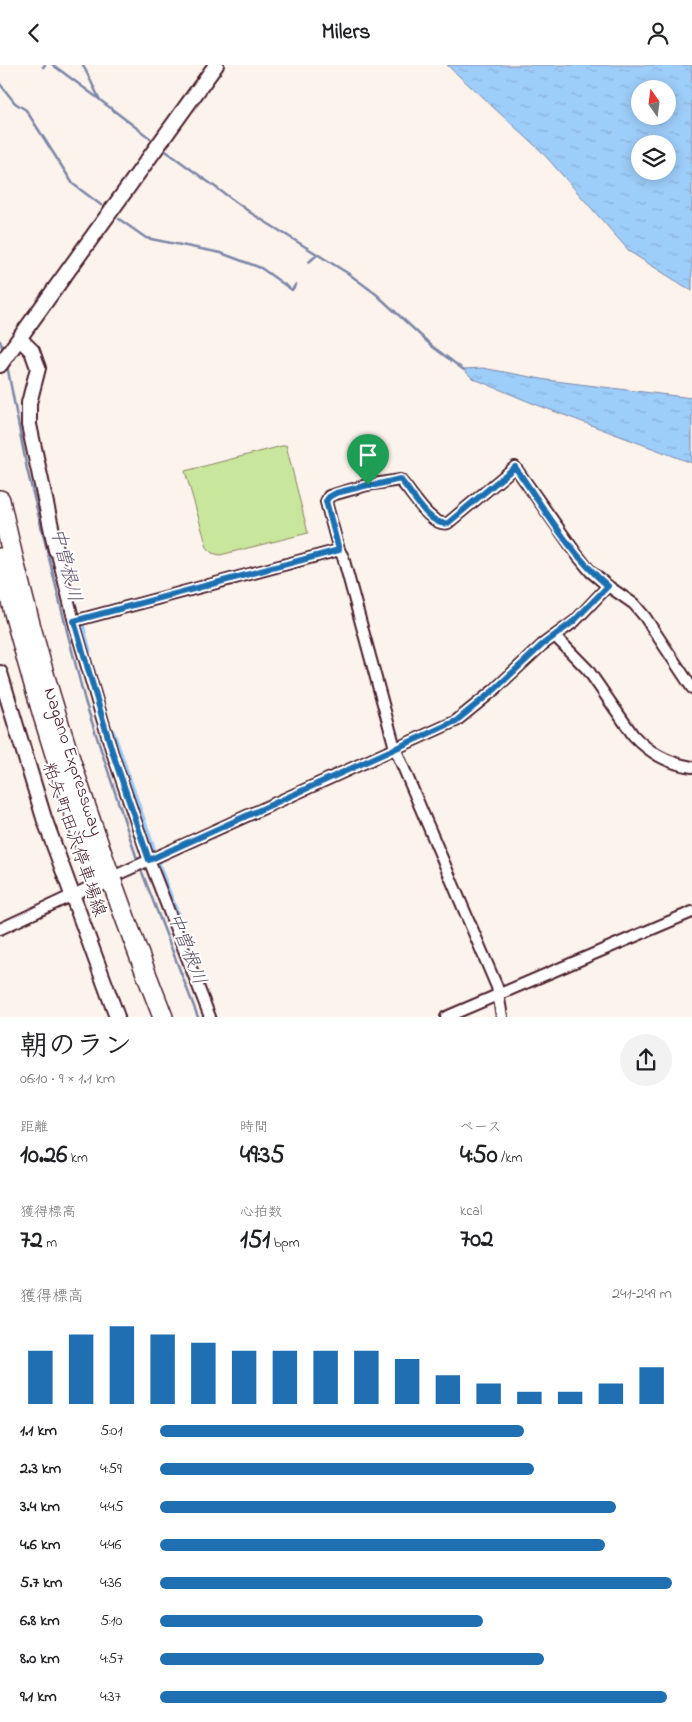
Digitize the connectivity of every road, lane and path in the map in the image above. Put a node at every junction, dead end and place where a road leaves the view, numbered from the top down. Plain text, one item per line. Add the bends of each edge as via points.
1 (216, 65) edge
2 (20, 339) junction
3 (1, 364) edge
4 (0, 500) edge
5 (56, 550) joint
6 (339, 550) junction
7 (0, 558) edge
8 (608, 586) junction
9 (74, 621) junction
10 (555, 636) junction
11 (0, 673) edge
12 (692, 688) edge
13 (395, 748) junction
14 (692, 767) edge
15 (148, 861) junction
16 (121, 873) dead end
17 (90, 887) dead end
18 (72, 896) junction
19 (692, 912) edge
20 (0, 929) edge
21 (498, 995) junction
22 (117, 1017) edge
23 (149, 1017) edge
24 (163, 1017) edge
25 (210, 1017) edge
26 (446, 1017) edge
27 (502, 1017) edge

1 - 2 main road
2 - 3 main road
2 - 5 main road via 32,351 38,368 28,403 29,425
4 - 24 highway, Nagano Expressway via 59,723 102,853
5 - 9 street
6 - 8 street via 326,501 336,493 400,479 428,515 442,524 448,523 515,467 578,557
6 - 9 street
6 - 13 street
7 - 23 highway, Nagano Expressway via 65,786
8 - 10 street
8 - 12 street via 634,604 645,617
9 - 15 street
10 - 13 street via 456,721
10 - 14 street via 588,670 641,744 663,759
11 - 18 main road, 粕矢町田沢停車場線 via 41,809
13 - 15 street
13 - 21 street
15 - 16 street
15 - 25 street
17 - 18 street
18 - 20 street
18 - 22 main road, 粕矢町田沢停車場線
19 - 21 street
21 - 26 street
21 - 27 street

